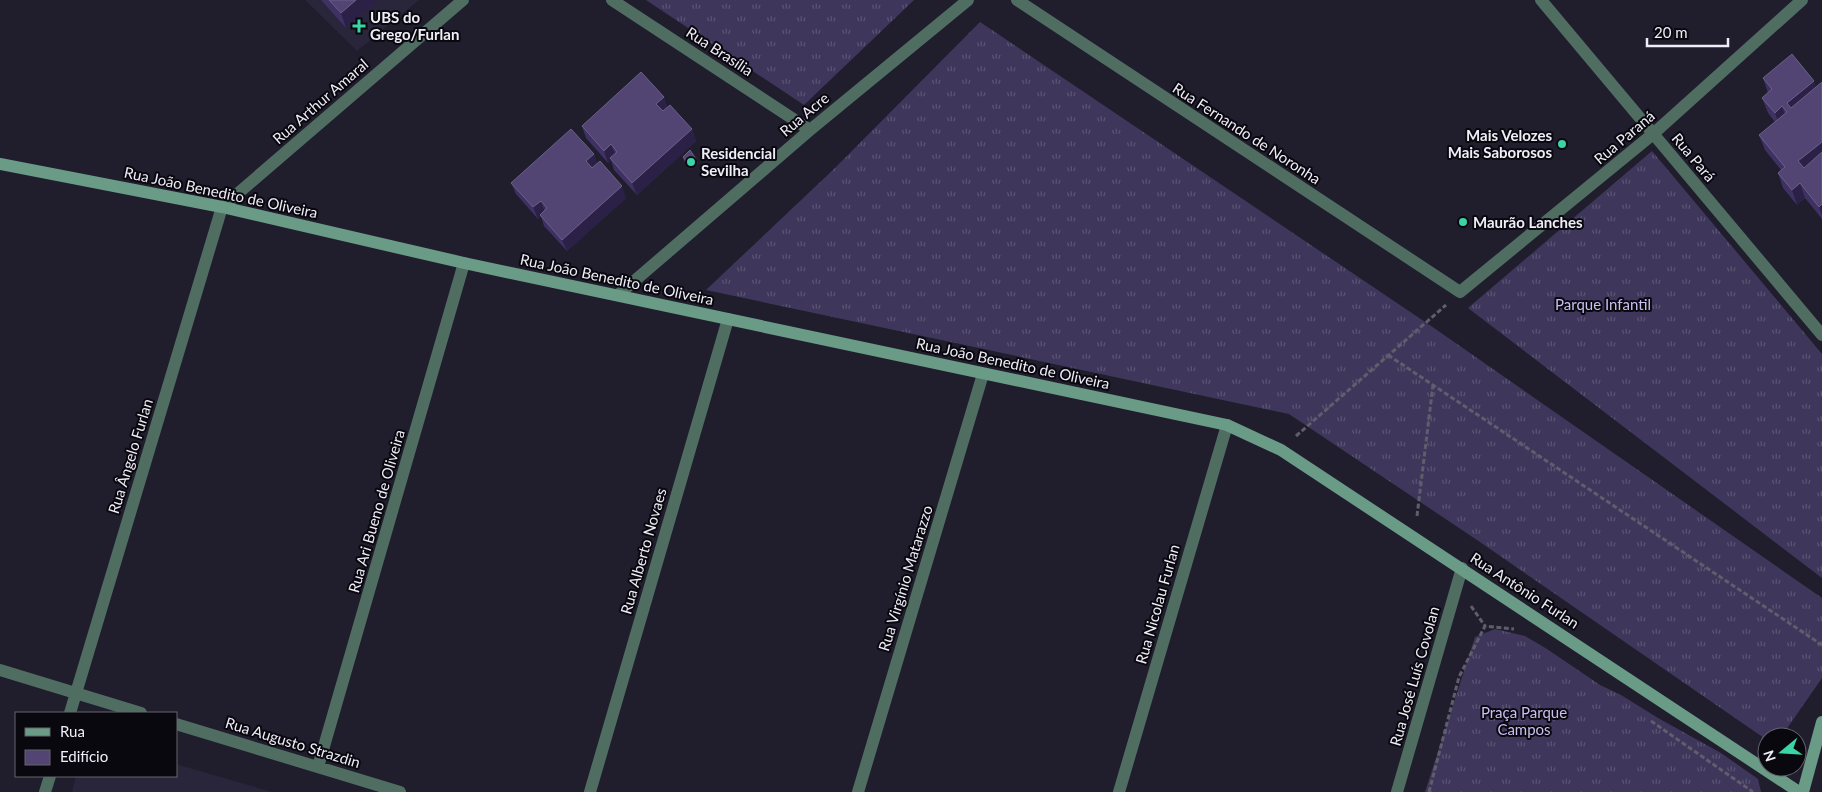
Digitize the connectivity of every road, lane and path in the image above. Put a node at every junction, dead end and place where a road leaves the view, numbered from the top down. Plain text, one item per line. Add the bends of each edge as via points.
1 (463, 0) edge
2 (612, 0) edge
3 (968, 0) edge
4 (1017, 0) edge
5 (1541, 0) edge
6 (1802, 0) edge
7 (810, 130) junction
8 (1653, 134) junction
9 (0, 164) edge
10 (222, 207) junction
11 (464, 263) junction
12 (1460, 292) junction
13 (618, 296) junction
14 (728, 319) junction
15 (1822, 335) edge
16 (1388, 355) junction
17 (983, 374) junction
18 (1433, 385) junction
19 (1226, 425) junction
20 (1281, 450) junction
21 (1414, 537) junction
22 (1462, 568) junction
23 (1515, 629) dead end
24 (1822, 644) edge
25 (0, 670) edge
26 (76, 694) junction
27 (70, 712) edge
28 (138, 712) edge
29 (1643, 716) dead end
30 (1822, 722) edge
31 (178, 725) edge
32 (318, 767) junction
33 (50, 777) edge
34 (45, 792) edge
35 (400, 792) edge
36 (590, 792) edge
37 (858, 792) edge
38 (1119, 792) edge
39 (1397, 792) edge
40 (1429, 792) edge
41 (1753, 792) edge
42 (1801, 792) edge

1 - 10 street, Rua Arthur Amaral
2 - 7 street, Rua Brasília
3 - 7 street, Rua Acre
4 - 12 street, Rua Fernando de Noronha
5 - 8 street, Rua Pará
6 - 8 street, Rua Paraná
7 - 13 street, Rua Acre
8 - 12 street, Rua Paraná
8 - 15 street, Rua Pará
9 - 10 street, Rua João Benedito de Oliveira
10 - 11 street, Rua João Benedito de Oliveira
10 - 26 street, Rua Ângelo Furlan
11 - 13 street, Rua João Benedito de Oliveira
11 - 32 street, Rua Ari Bueno de Oliveira
12 - 16 path
13 - 14 street, Rua João Benedito de Oliveira
14 - 17 street, Rua João Benedito de Oliveira
14 - 36 street, Rua Alberto Novaes
16 - 18 path
16 - 20 path
17 - 19 street, Rua João Benedito de Oliveira
17 - 37 street, Rua Virgínio Matarazzo
18 - 21 path
18 - 24 path
19 - 20 street, Rua Antônio Furlan
19 - 38 street, Rua Nicolau Furlan
20 - 21 street, Rua Antônio Furlan
21 - 22 street, Rua Antônio Furlan
22 - 39 street, Rua José Luís Covolan
22 - 42 street, Rua Antônio Furlan
23 - 40 path via 1485,626 1459,677
25 - 26 street
26 - 27 street, Rua Ângelo Furlan
26 - 28 street
29 - 41 path
30 - 42 street
31 - 32 street, Rua Augusto Strazdin
32 - 35 street, Rua Augusto Strazdin
33 - 34 street

